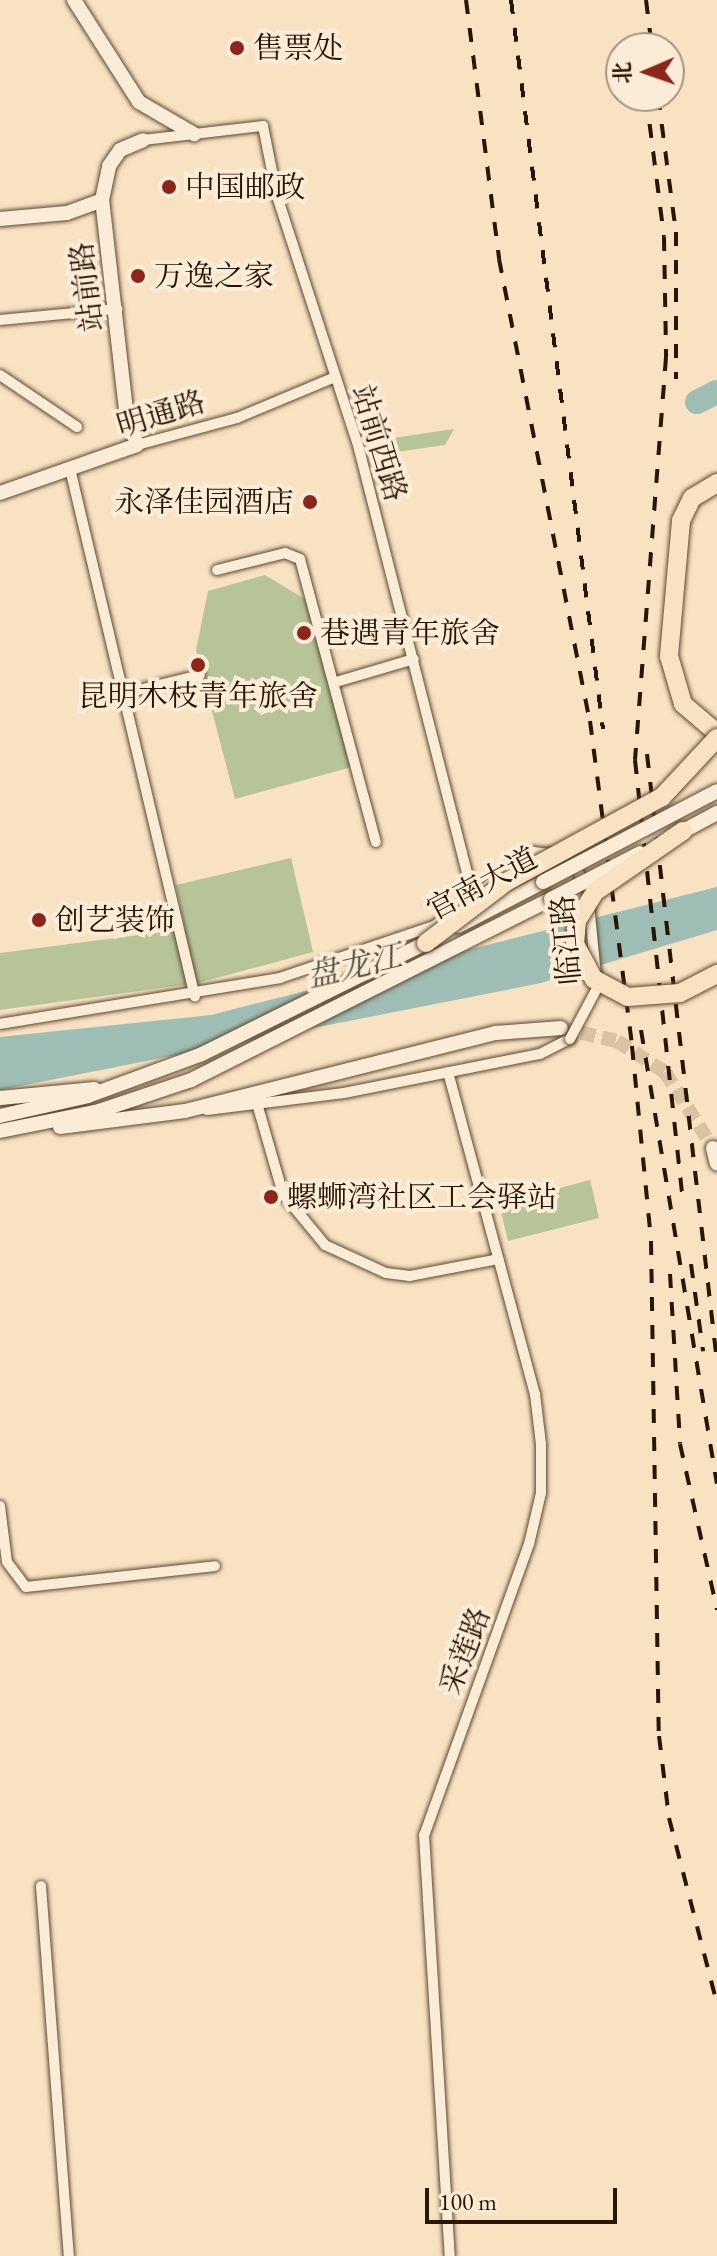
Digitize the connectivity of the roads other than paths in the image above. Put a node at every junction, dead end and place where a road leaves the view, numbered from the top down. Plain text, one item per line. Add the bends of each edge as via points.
1 (74, 0) edge
2 (194, 134) junction
3 (143, 140) joint
4 (102, 200) junction
5 (0, 219) edge
6 (117, 309) junction
7 (0, 320) edge
8 (0, 375) edge
9 (335, 377) junction
10 (77, 427) dead end
11 (137, 445) junction
12 (71, 473) junction
13 (717, 483) edge
14 (0, 493) edge
15 (217, 570) dead end
16 (414, 659) junction
17 (200, 675) dead end
18 (336, 682) junction
19 (122, 694) junction
20 (717, 735) edge
21 (717, 791) edge
22 (717, 813) edge
23 (683, 831) junction
24 (376, 842) dead end
25 (472, 892) junction
26 (426, 943) junction
27 (717, 974) edge
28 (195, 997) junction
29 (0, 1024) edge
30 (565, 1034) junction
31 (448, 1072) junction
32 (111, 1089) junction
33 (0, 1098) edge
34 (258, 1107) junction
35 (185, 1111) junction
36 (0, 1116) edge
37 (0, 1131) edge
38 (713, 1148) dead end
39 (717, 1164) edge
40 (498, 1259) junction
41 (0, 1506) edge
42 (215, 1566) dead end
43 (41, 1886) dead end
44 (69, 2256) edge
45 (450, 2256) edge

1 - 2 main road via 139,102
2 - 3 street, 站前西路
2 - 9 street, 站前西路 via 263,126 277,196
3 - 4 main road, 站前路 via 120,150 109,166
4 - 5 main road via 67,213
4 - 6 main road, 站前路
6 - 7 street
6 - 11 main road, 站前路 via 126,410
8 - 10 street
9 - 11 street, 明通路 via 237,418
9 - 16 street, 站前西路
11 - 12 main road, 明通路
12 - 14 main road, 明通路
12 - 19 street
13 - 20 highway via 692,498 681,521 669,656 683,704
15 - 18 street via 285,553 300,559
16 - 18 street
16 - 25 street, 站前西路
17 - 19 street
18 - 24 street
19 - 28 street
20 - 26 highway, bridge via 662,797 506,882
21 - 26 main road, 官南大道, bridge
22 - 23 main road, 官南大道, bridge
23 - 27 highway, bridge via 595,892 577,921 577,951 594,979 628,997 680,993
23 - 37 main road, 官南大道, bridge via 256,1051 119,1106
25 - 28 street, 临江路 via 426,930 280,978
25 - 30 street, 临江路, bridge via 503,868 549,849 579,865 591,912 596,995
26 - 32 main road, 官南大道 via 236,1040
28 - 29 street, 临江路
30 - 31 street via 540,1054
30 - 35 main road via 496,1033
31 - 34 street
31 - 40 street, 采莲路
32 - 33 main road
32 - 36 main road, 官南大道
34 - 35 street
34 - 40 street via 283,1194 325,1245 386,1273 410,1276
35 - 37 main road
38 - 39 main road
40 - 45 street, 采莲路 via 535,1394 541,1493 509,1606 424,1835
41 - 42 street via 7,1562 26,1587
43 - 44 street

